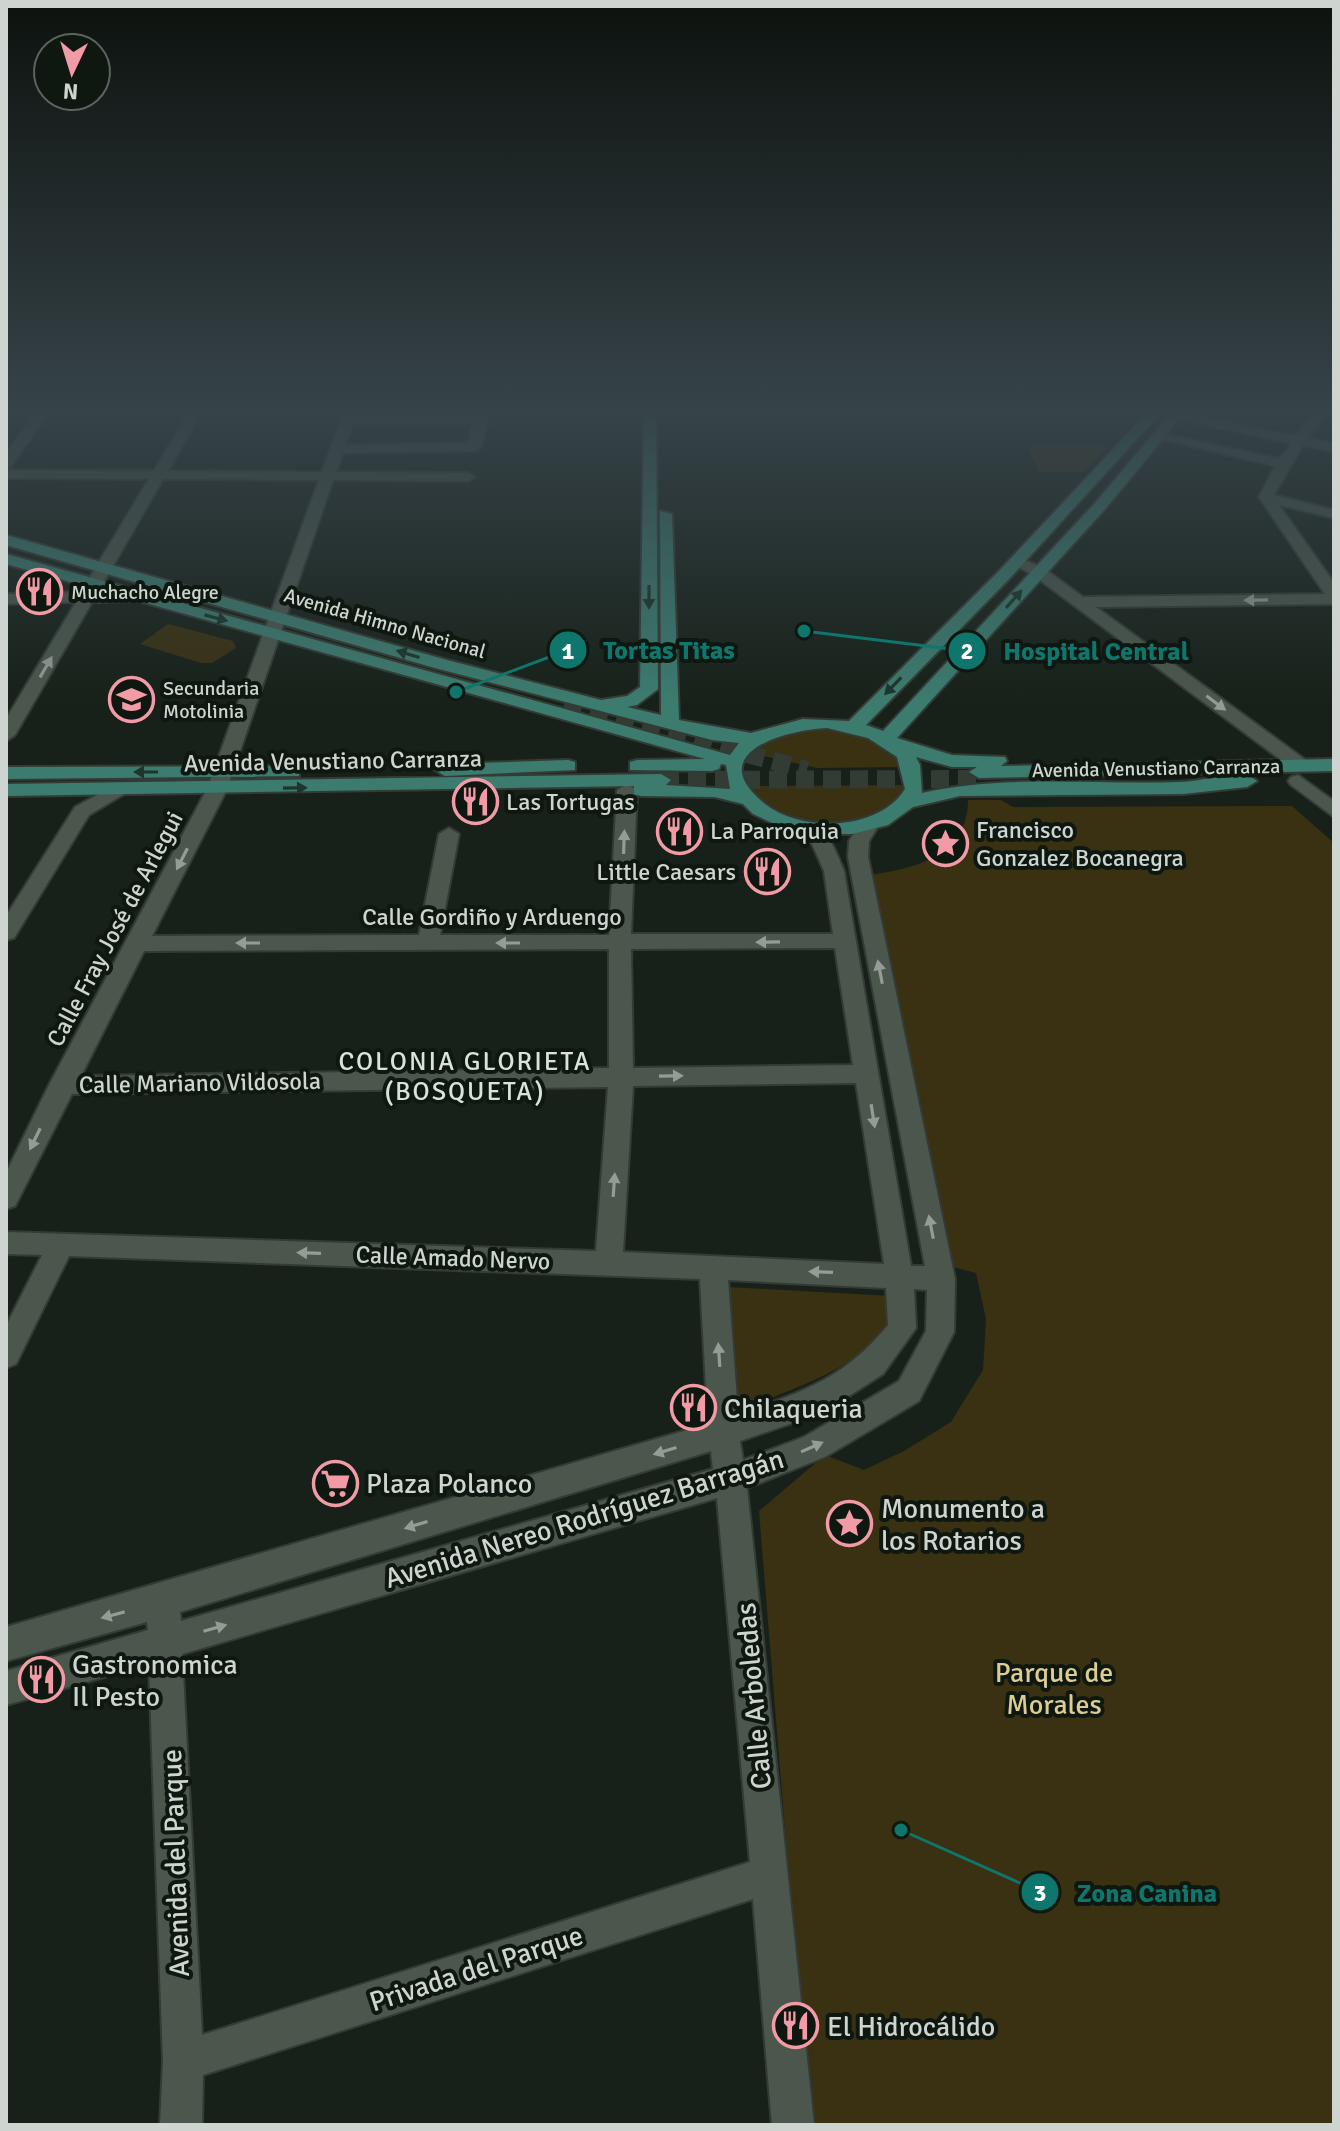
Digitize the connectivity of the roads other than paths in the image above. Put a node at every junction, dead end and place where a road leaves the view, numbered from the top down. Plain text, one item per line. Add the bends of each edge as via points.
1 (138, 506) edge
2 (322, 506) edge
3 (657, 506) edge
4 (659, 506) edge
5 (1067, 506) edge
6 (1098, 506) edge
7 (1272, 506) edge
8 (1304, 506) edge
9 (1334, 514) edge
10 (658, 524) junction
11 (6, 540) edge
12 (6, 559) edge
13 (1016, 561) junction
14 (104, 567) junction
15 (1039, 572) junction
16 (90, 591) junction
17 (134, 596) joint
18 (1334, 597) edge
19 (6, 599) edge
20 (1080, 602) junction
21 (280, 625) junction
22 (441, 664) junction
23 (593, 702) junction
24 (564, 705) tunnel mouth
25 (670, 723) junction
26 (598, 725) junction
27 (854, 727) junction
28 (6, 735) edge
29 (755, 739) junction
30 (891, 743) junction
31 (735, 763) junction
32 (1334, 765) edge
33 (616, 766) junction
34 (1228, 767) junction
35 (6, 773) edge
36 (1299, 773) junction
37 (661, 777) tunnel mouth
38 (428, 778) junction
39 (221, 781) junction
40 (1250, 781) junction
41 (1334, 781) edge
42 (6, 790) edge
43 (64, 790) junction
44 (117, 790) junction
45 (627, 790) junction
46 (746, 799) junction
47 (906, 803) junction
48 (1334, 811) edge
49 (869, 825) junction
50 (805, 828) junction
51 (449, 834) dead end
52 (8, 920) edge
53 (846, 941) junction
54 (428, 943) junction
55 (620, 943) junction
56 (138, 944) junction
57 (867, 1074) junction
58 (621, 1076) junction
59 (61, 1085) junction
60 (6, 1198) edge
61 (6, 1243) edge
62 (61, 1245) junction
63 (609, 1263) junction
64 (713, 1268) junction
65 (899, 1275) junction
66 (941, 1279) junction
67 (6, 1355) edge
68 (724, 1433) junction
69 (731, 1479) junction
70 (163, 1601) junction
71 (166, 1642) junction
72 (6, 1644) edge
73 (6, 1688) edge
74 (769, 1875) junction
75 (183, 2061) junction
76 (181, 2125) edge
77 (793, 2125) edge

1 - 14 street
2 - 21 street, Calle Fray José de Arlegui
3 - 10 main road
4 - 10 main road
5 - 13 main road
6 - 15 main road
7 - 18 street
8 - 9 street
10 -> 23 main road via 649,689 631,701
10 - 25 main road
11 - 14 main road, Avenida Himno Nacional
12 - 16 main road
13 - 15 street
13 -> 27 main road
14 - 16 street
14 - 21 main road, Avenida Himno Nacional
15 - 20 street
30 -> 15 main road
16 - 17 street
16 - 19 street
28 -> 16 street
17 -> 21 main road, Avenida Himno Nacional
18 -> 20 street
20 -> 36 street
22 -> 21 main road, Avenida Himno Nacional
21 - 26 main road, Avenida Himno Nacional
21 - 39 street, Calle Fray José de Arlegui
22 - 23 main road, Avenida Himno Nacional
22 - 24 main road
23 - 25 main road, Avenida Himno Nacional
25 - 29 main road, Avenida Himno Nacional
26 - 31 main road, Avenida Himno Nacional
26 - 33 main road via 642,751
27 - 29 main road via 800,724
27 - 30 main road
29 - 31 main road
30 - 34 main road via 952,761 1173,761
30 - 47 main road via 909,760 915,775
31 - 33 main road
31 - 46 main road via 735,782
32 - 36 main road, Avenida Venustiano Carranza
33 - 38 main road via 496,766
34 - 36 main road, Avenida Venustiano Carranza
34 - 40 main road, Avenida Venustiano Carranza via 980,775
39 -> 35 main road, Avenida Venustiano Carranza
36 - 40 main road, Avenida Venustiano Carranza
36 - 41 main road, Avenida Venustiano Carranza
36 - 48 street
37 - 38 main road, Avenida Venustiano Carranza
38 - 39 main road, Avenida Venustiano Carranza
38 - 45 main road via 490,790
39 - 44 main road, Avenida Venustiano Carranza
39 -> 56 street, Calle Fray José de Arlegui
40 - 47 main road via 1183,788 960,790
42 - 43 main road, Avenida Venustiano Carranza
43 - 44 main road, Avenida Venustiano Carranza
43 - 52 street via 71,798 68,809
44 - 52 street via 82,811
45 - 46 main road via 716,791
55 -> 45 street
46 - 50 main road via 764,813
47 - 49 main road
49 - 50 main road
66 -> 49 street, Avenida Nereo Rodríguez Barragán via 860,870 856,844
50 - 53 street, Avenida Nereo Rodríguez Barragán via 821,841 834,871
51 - 54 street
53 -> 55 street, Calle Gordiño y Arduengo
53 - 57 street, Avenida Nereo Rodríguez Barragán
55 -> 54 street, Calle Gordiño y Arduengo
54 -> 56 street, Calle Gordiño y Arduengo
55 - 58 street
56 - 59 street, Calle Fray José de Arlegui
58 -> 57 street, Calle Mariano Vildosola
57 -> 65 street, Avenida Nereo Rodríguez Barragán
58 - 59 street, Calle Mariano Vildosola
63 -> 58 street
59 -> 60 street, Calle Fray José de Arlegui
61 - 62 street, Calle Amado Nervo
63 -> 62 street, Calle Amado Nervo
62 - 67 street
63 - 64 street, Calle Amado Nervo
65 -> 64 street, Calle Amado Nervo
68 -> 64 street, Calle Arboledas
65 - 66 street, Calle Amado Nervo
65 - 68 street, Avenida Nereo Rodríguez Barragán via 902,1328 873,1365 814,1402
69 -> 66 street, Avenida Nereo Rodríguez Barragán via 814,1447 909,1391 940,1332
68 - 69 street, Calle Arboledas
68 -> 70 street, Avenida Nereo Rodríguez Barragán
71 -> 69 street, Avenida Nereo Rodríguez Barragán
69 - 74 street, Calle Arboledas
70 - 71 street, Avenida del Parque
70 -> 72 street, Avenida Nereo Rodríguez Barragán
71 - 73 street, Avenida Nereo Rodríguez Barragán
71 - 75 street, Avenida del Parque
74 - 75 street, Privada del Parque
74 - 77 street, Calle Arboledas
75 - 76 street, Avenida del Parque

